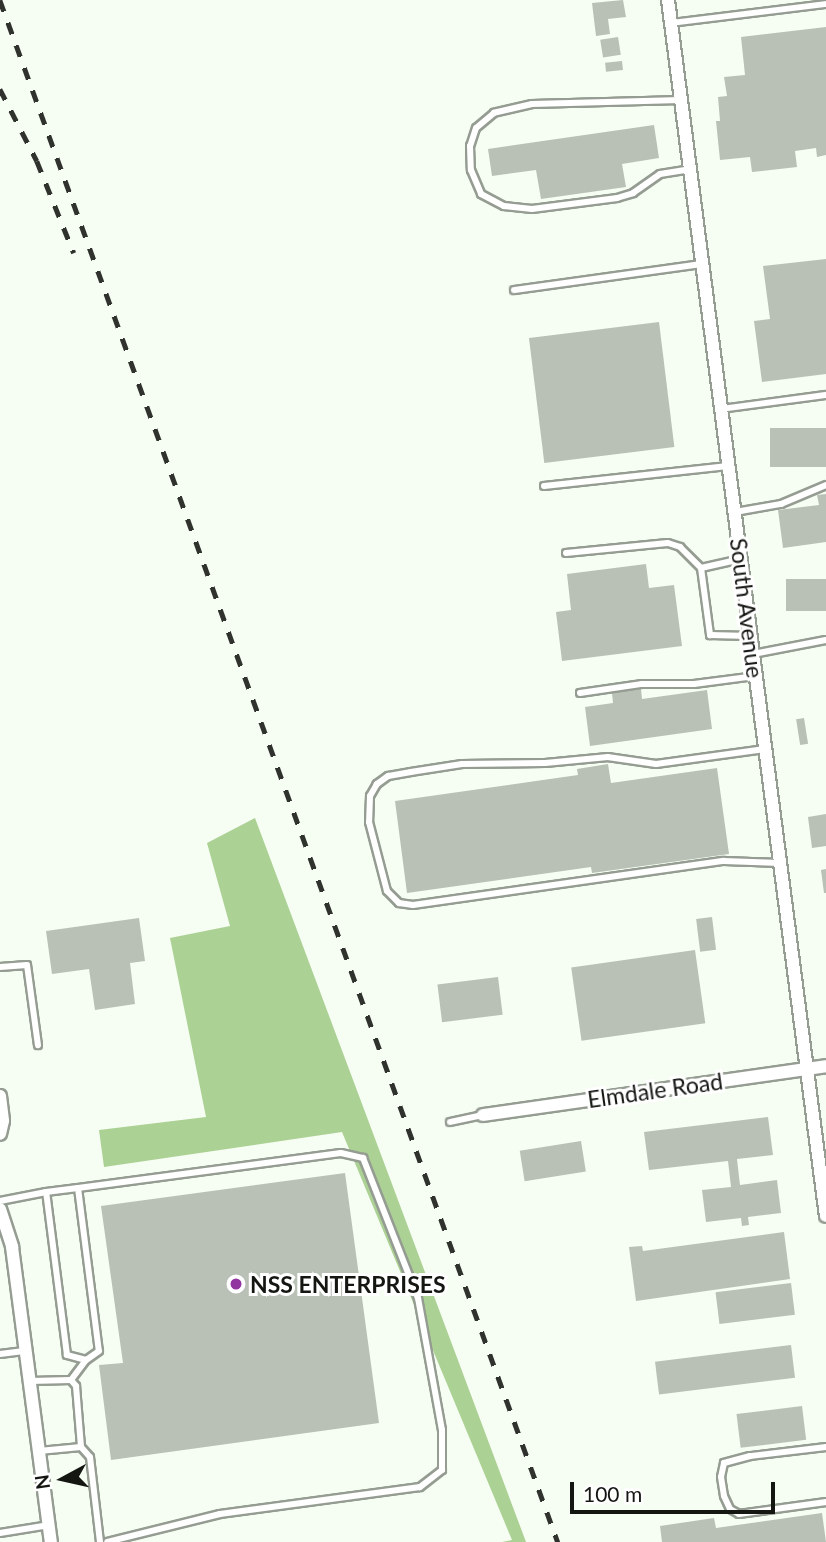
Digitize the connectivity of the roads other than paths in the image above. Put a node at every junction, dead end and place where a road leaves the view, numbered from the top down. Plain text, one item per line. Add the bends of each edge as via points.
1 (668, 0) edge
2 (826, 4) edge
3 (671, 23) junction
4 (681, 100) junction
5 (690, 169) junction
6 (702, 264) junction
7 (514, 290) dead end
8 (826, 395) edge
9 (721, 409) junction
10 (729, 466) junction
11 (826, 485) edge
12 (544, 486) dead end
13 (734, 512) junction
14 (566, 553) dead end
15 (741, 559) junction
16 (701, 568) junction
17 (751, 636) junction
18 (826, 640) edge
19 (753, 654) junction
20 (756, 676) junction
21 (580, 693) dead end
22 (765, 748) junction
23 (780, 863) junction
24 (0, 967) edge
25 (38, 1045) dead end
26 (826, 1066) edge
27 (807, 1069) junction
28 (0, 1096) edge
29 (483, 1115) joint
30 (450, 1122) dead end
31 (0, 1134) edge
32 (78, 1188) junction
33 (46, 1192) junction
34 (0, 1201) edge
35 (0, 1209) edge
36 (826, 1216) edge
37 (26, 1351) junction
38 (0, 1354) edge
39 (86, 1360) junction
40 (71, 1380) junction
41 (30, 1381) junction
42 (81, 1447) junction
43 (826, 1447) edge
44 (39, 1451) junction
45 (826, 1502) edge
46 (49, 1525) junction
47 (0, 1532) edge
48 (51, 1542) edge
49 (100, 1542) edge
50 (107, 1542) edge

1 - 3 street, South Avenue
2 - 3 lane
3 - 4 street, South Avenue
4 - 5 street, South Avenue
4 - 5 lane via 532,104 494,113 476,128 470,146 471,170 481,194 504,206 532,209 617,198 634,193 660,174
5 - 6 street, South Avenue
6 - 7 lane
6 - 9 street, South Avenue
8 - 9 lane
9 - 10 street, South Avenue
10 - 12 lane
10 - 13 street, South Avenue
11 - 13 lane via 781,504
13 - 15 street, South Avenue
14 - 16 lane via 668,543 680,547
15 - 16 lane
15 - 17 street, South Avenue
16 - 17 lane via 710,635
17 - 19 street, South Avenue
18 - 19 lane
19 - 20 street, South Avenue
20 - 21 lane
20 - 22 street, South Avenue
22 - 23 street, South Avenue
22 - 23 lane via 656,764 608,757 462,764 388,776 370,796 369,821 387,891 399,903 414,905 724,861
23 - 27 street, South Avenue
24 - 25 lane via 27,965
26 - 27 street, Elmdale Road
27 - 29 street, Elmdale Road
27 - 36 street, South Avenue
28 - 31 street
29 - 30 lane
32 - 33 lane
32 - 39 lane via 99,1351
32 - 50 lane via 341,1153 363,1158 418,1298 442,1430 442,1470 420,1487 220,1514
33 - 34 lane
33 - 39 lane via 67,1355
35 - 37 street via 12,1247
37 - 38 lane
37 - 41 street
39 - 40 lane
40 - 41 lane
40 - 42 lane via 76,1386
41 - 44 street
42 - 44 lane
42 - 49 lane via 89,1457
43 - 45 lane via 724,1462 721,1477 730,1509 739,1514
44 - 46 street
46 - 47 lane
46 - 48 street

